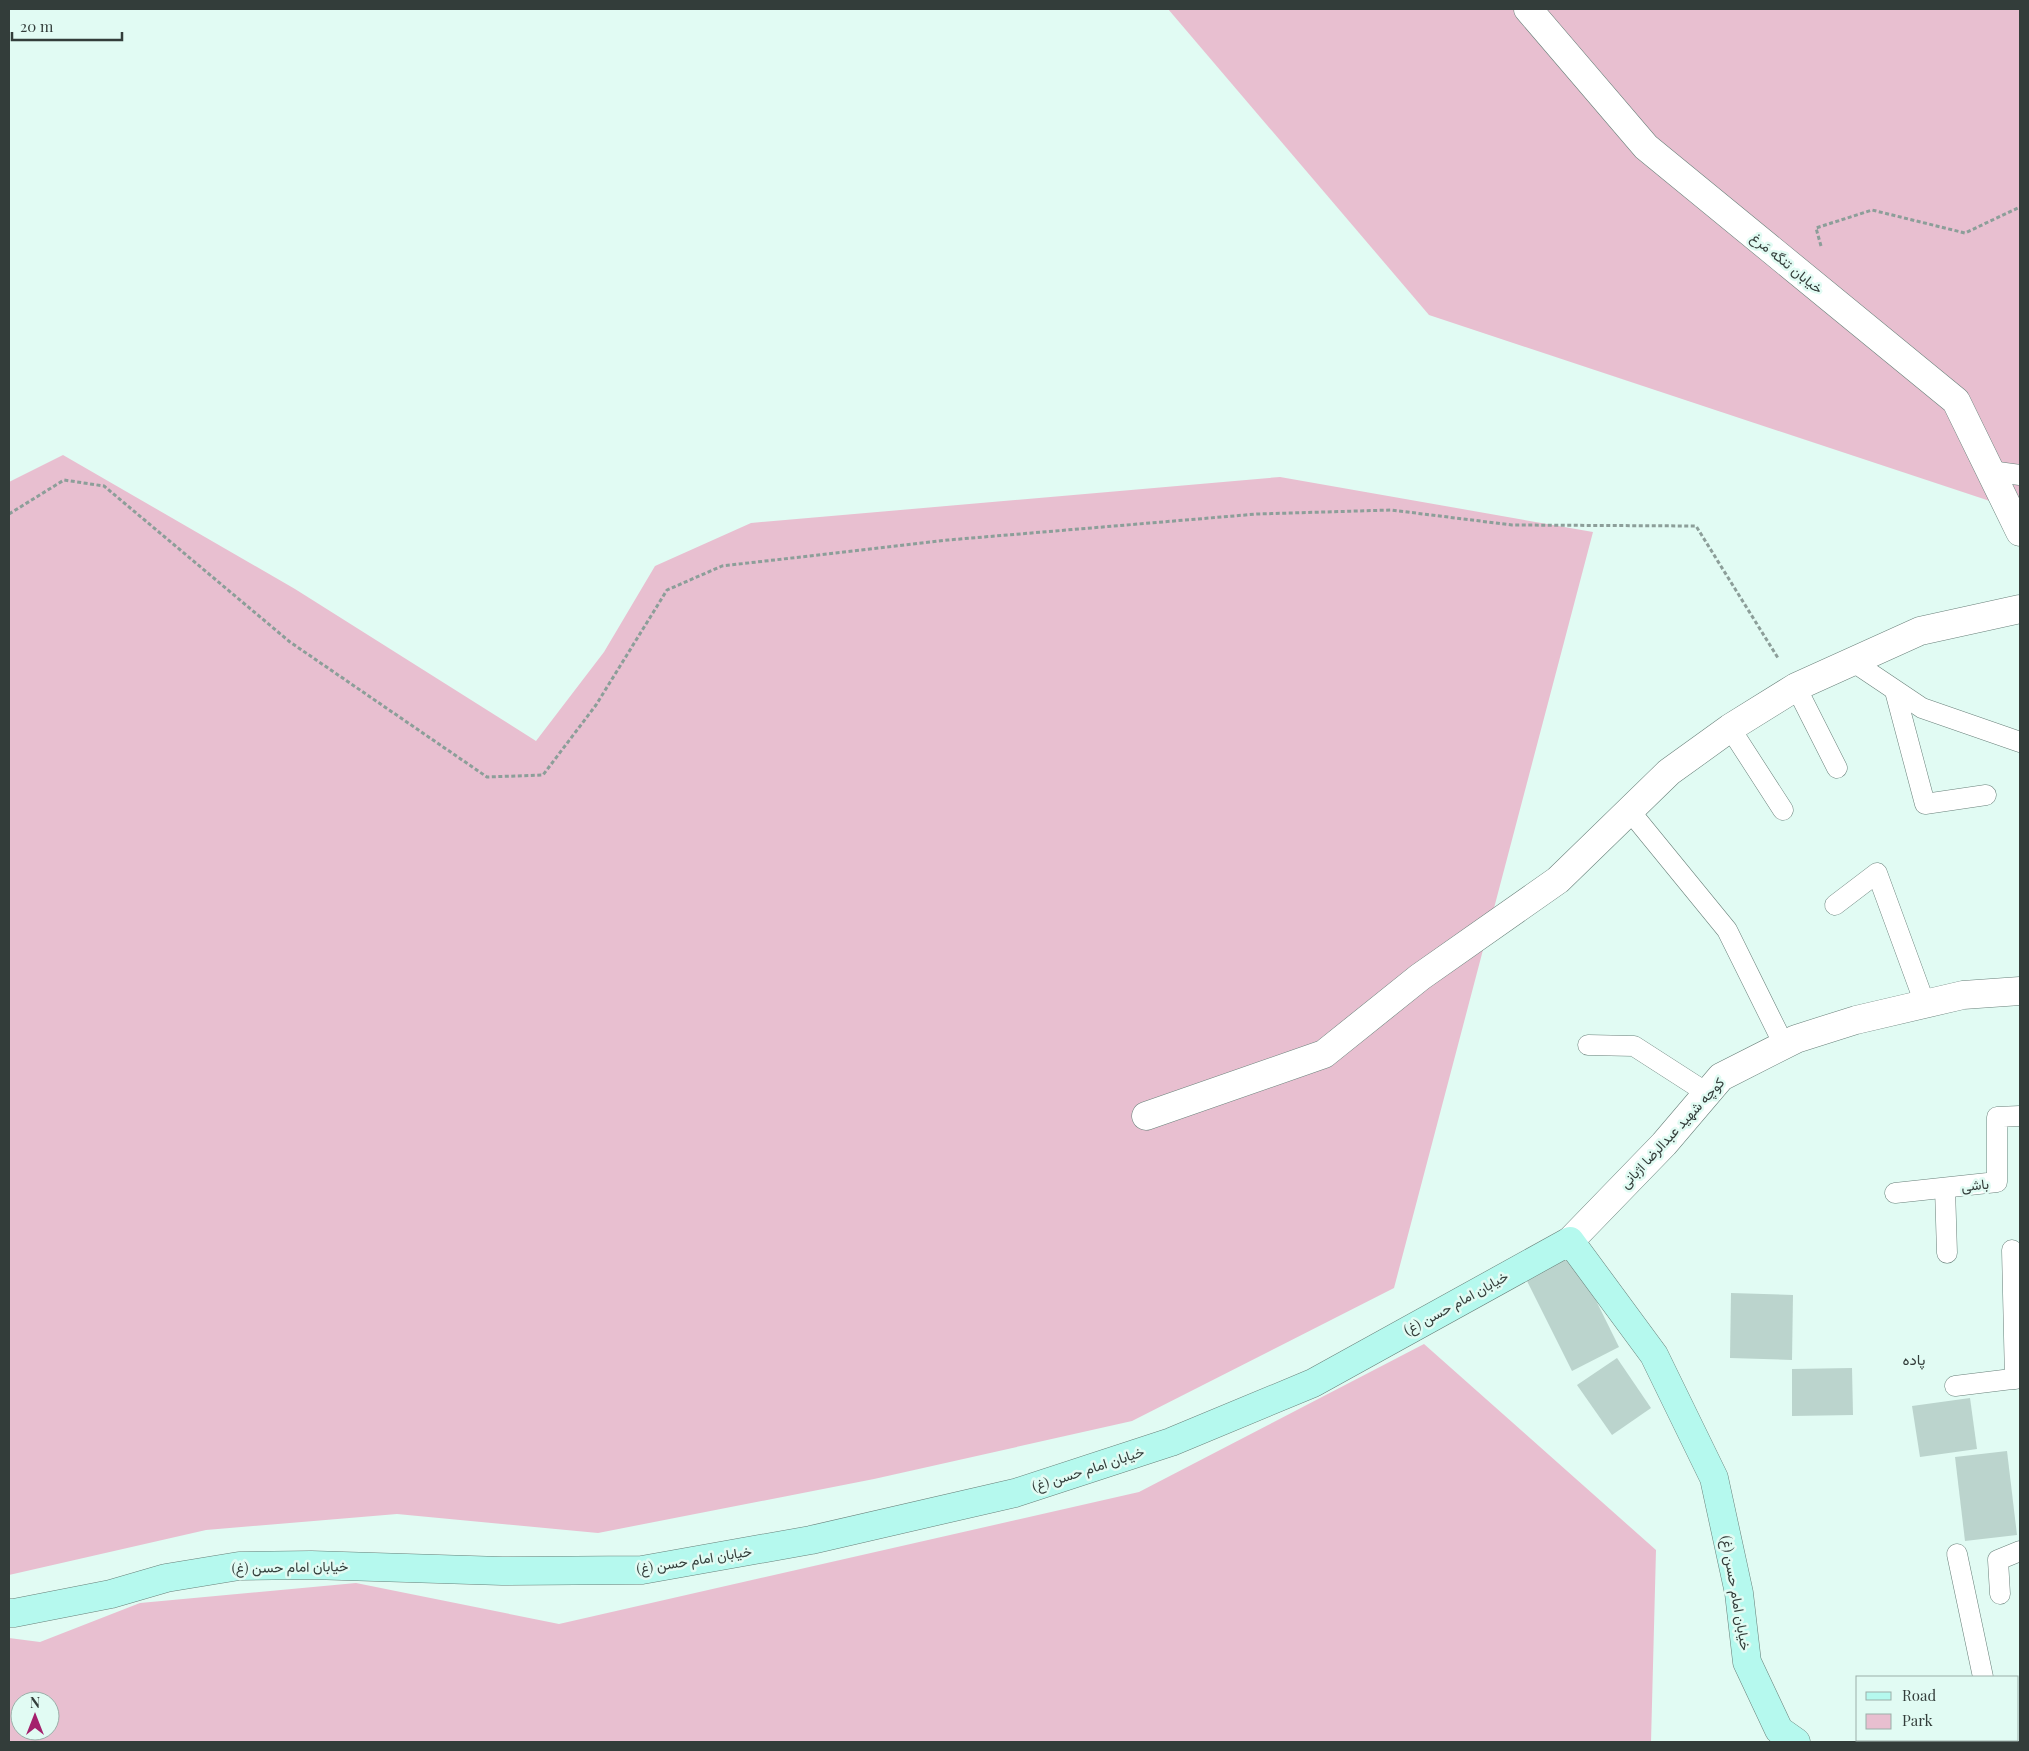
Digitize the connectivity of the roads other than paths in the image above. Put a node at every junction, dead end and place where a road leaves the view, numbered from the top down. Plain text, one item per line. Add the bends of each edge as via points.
1 (1528, 9) edge
2 (1990, 470) junction
3 (2020, 475) edge
4 (2020, 532) edge
5 (2020, 608) edge
6 (1852, 661) junction
7 (1796, 686) junction
8 (1895, 691) junction
9 (1730, 728) junction
10 (2020, 742) edge
11 (1837, 768) dead end
12 (1986, 795) dead end
13 (1629, 810) junction
14 (1782, 810) dead end
15 (1835, 905) dead end
16 (2020, 991) edge
17 (1925, 1004) junction
18 (1588, 1045) dead end
19 (1784, 1045) junction
20 (1707, 1093) junction
21 (1146, 1116) dead end
22 (2020, 1116) edge
23 (1945, 1188) junction
24 (1895, 1193) dead end
25 (1570, 1241) junction
26 (2012, 1250) dead end
27 (1947, 1253) dead end
28 (2018, 1379) edge
29 (1956, 1386) dead end
30 (2020, 1551) edge
31 (1957, 1554) dead end
32 (2000, 1594) dead end
33 (9, 1613) edge
34 (1983, 1676) edge
35 (1796, 1742) edge

1 - 2 street, خیابان تنگه مَرغ via 1646,147 1956,401
2 - 3 lane
2 - 4 street, خیابان تنگه مَرغ
5 - 6 street via 1920,631
6 - 7 street
6 - 8 lane
7 - 9 street
7 - 11 lane
8 - 10 lane via 1922,708
8 - 12 lane via 1925,804
9 - 13 street via 1669,772
9 - 14 lane
13 - 19 lane via 1727,930
13 - 21 street via 1558,880 1420,977 1324,1054
15 - 17 lane via 1877,873
16 - 17 street, کوچه شهید عبدالرضا اژبانی via 1963,995
17 - 19 street, کوچه شهید عبدالرضا اژبانی via 1856,1020 1796,1038
18 - 20 lane via 1634,1046
19 - 20 street, کوچه شهید عبدالرضا اژبانی via 1721,1077
20 - 25 street, کوچه شهید عبدالرضا اژبانی via 1664,1144
22 - 23 lane, باشی via 1997,1117 1997,1182
23 - 24 lane, باشی
23 - 27 lane
25 - 33 main road, خیابان امام حسن (غ) via 1313,1383 1171,1442 1015,1493 811,1540 642,1570 239,1566 166,1578 111,1594
25 - 35 main road, خیابان امام حسن (غ) via 1654,1355 1714,1478 1739,1593 1748,1662 1779,1730
26 - 28 lane
28 - 29 lane
30 - 32 lane via 1998,1560
31 - 34 lane

